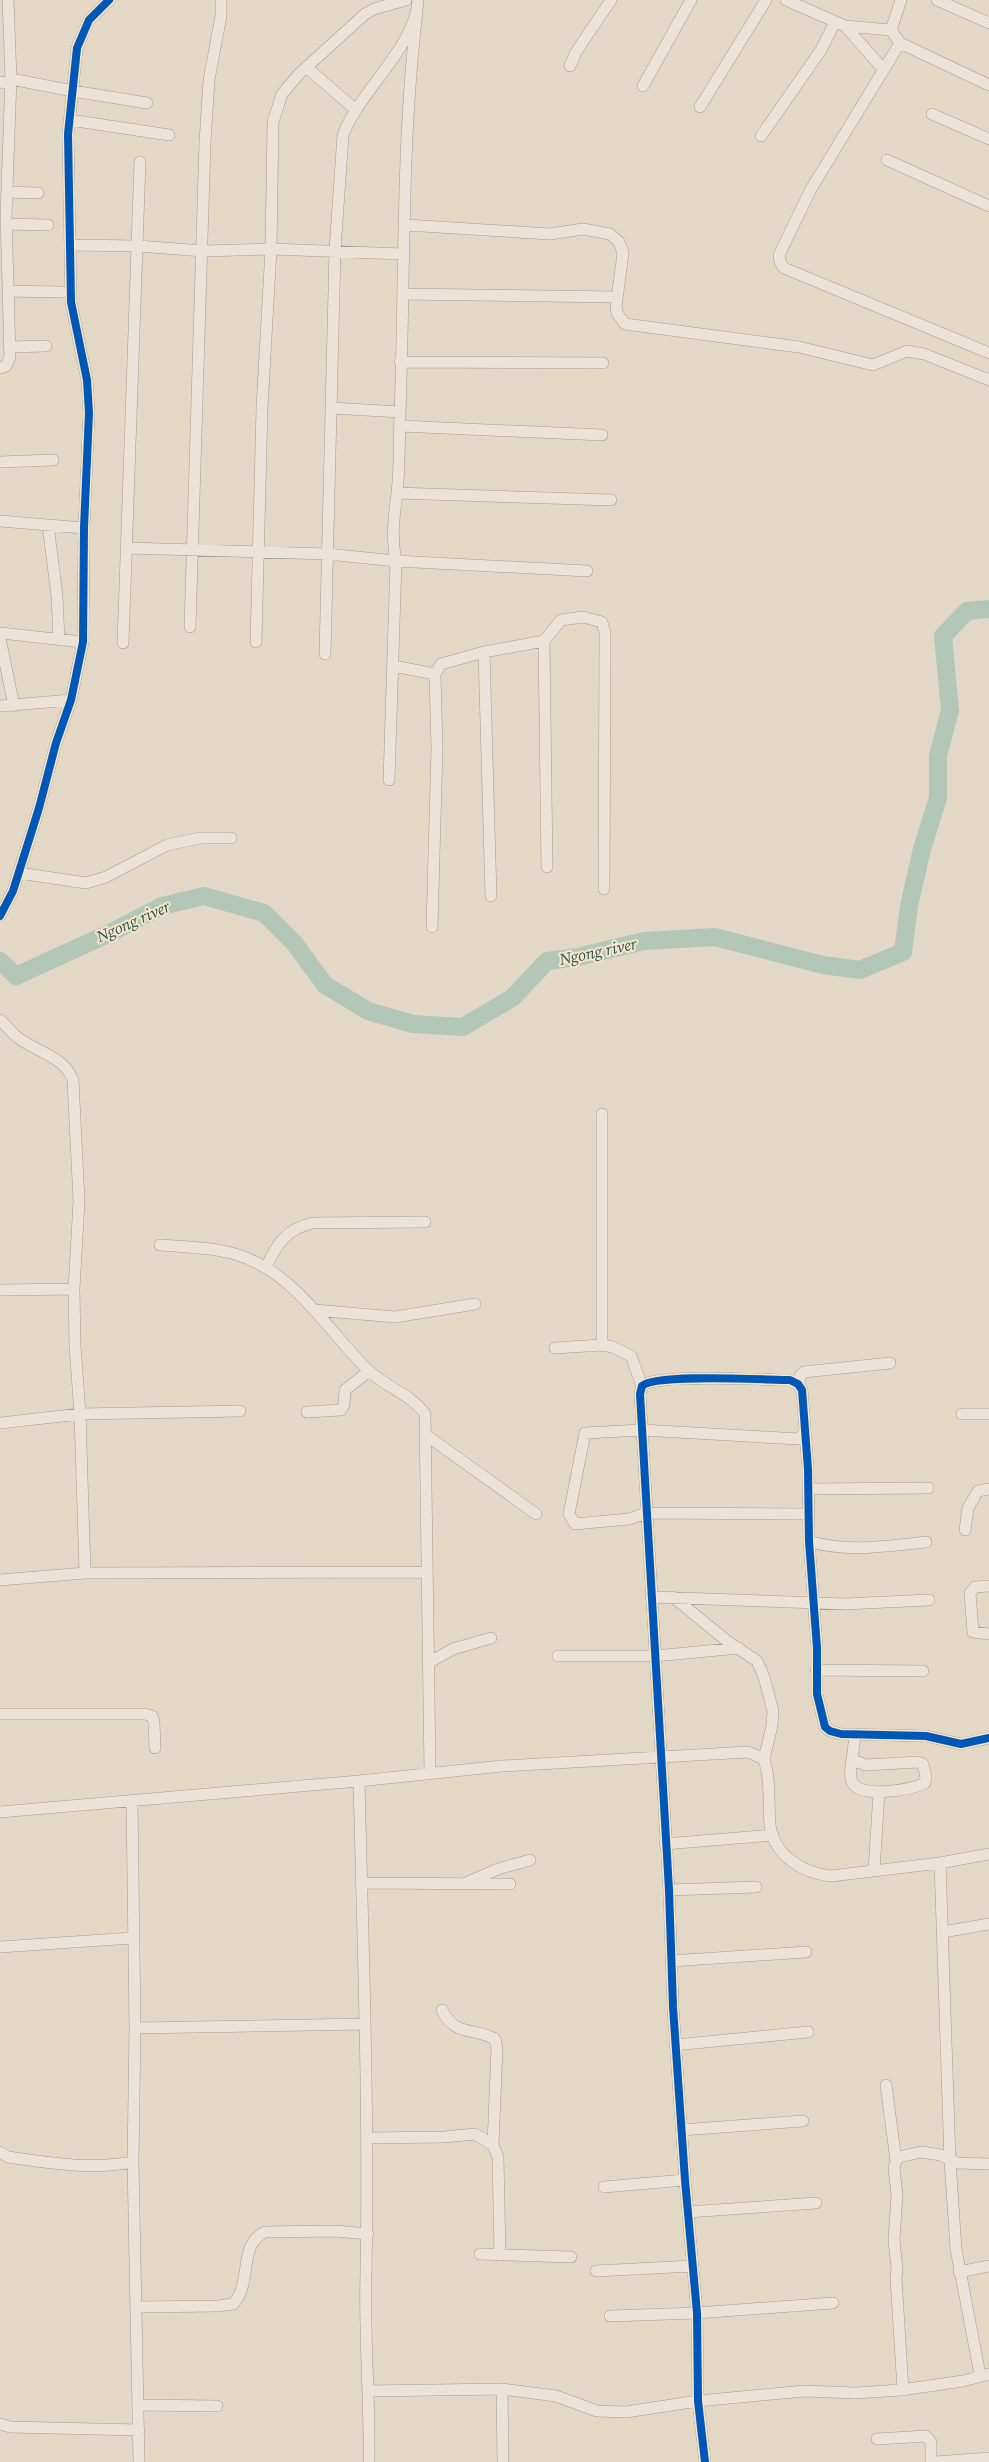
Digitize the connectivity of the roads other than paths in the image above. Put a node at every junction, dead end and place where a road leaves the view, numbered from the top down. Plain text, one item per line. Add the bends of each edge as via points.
1 (8, 0) edge
2 (109, 0) edge
3 (221, 0) edge
4 (406, 0) edge
5 (418, 0) edge
6 (611, 0) edge
7 (691, 0) edge
8 (766, 0) edge
9 (786, 0) edge
10 (816, 0) edge
11 (901, 0) edge
12 (937, 0) edge
13 (812, 11) junction
14 (417, 12) junction
15 (989, 23) edge
16 (840, 24) junction
17 (891, 30) junction
18 (900, 43) junction
19 (570, 66) dead end
20 (306, 67) junction
21 (883, 69) junction
22 (6, 80) edge
23 (989, 85) edge
24 (643, 86) dead end
25 (73, 92) junction
26 (147, 102) dead end
27 (700, 107) dead end
28 (356, 110) junction
29 (932, 114) dead end
30 (70, 120) junction
31 (169, 135) dead end
32 (761, 136) dead end
33 (989, 139) edge
34 (887, 160) dead end
35 (140, 162) dead end
36 (7, 192) junction
37 (38, 193) dead end
38 (989, 206) edge
39 (6, 224) junction
40 (48, 225) dead end
41 (406, 225) junction
42 (70, 244) junction
43 (138, 246) junction
44 (272, 249) junction
45 (334, 250) junction
46 (203, 251) junction
47 (404, 254) junction
48 (8, 291) junction
49 (62, 292) dead end
50 (403, 294) junction
51 (617, 297) junction
52 (46, 346) dead end
53 (10, 347) junction
54 (989, 352) edge
55 (400, 362) junction
56 (603, 363) dead end
57 (0, 368) edge
58 (989, 380) edge
59 (331, 408) junction
60 (400, 412) junction
61 (400, 426) junction
62 (602, 435) dead end
63 (53, 460) dead end
64 (0, 462) edge
65 (397, 492) junction
66 (611, 500) dead end
67 (0, 521) edge
68 (48, 525) junction
69 (84, 528) junction
70 (127, 548) junction
71 (194, 550) junction
72 (258, 550) junction
73 (328, 554) junction
74 (396, 561) junction
75 (587, 570) dead end
76 (190, 627) dead end
77 (0, 633) edge
78 (0, 638) edge
79 (59, 640) junction
80 (544, 641) junction
81 (83, 642) junction
82 (256, 642) dead end
83 (122, 643) dead end
84 (484, 652) junction
85 (325, 654) dead end
86 (393, 666) junction
87 (435, 674) junction
88 (70, 700) junction
89 (0, 706) edge
90 (14, 706) junction
91 (389, 780) dead end
92 (231, 838) dead end
93 (547, 868) dead end
94 (19, 874) junction
95 (604, 889) dead end
96 (491, 896) dead end
97 (0, 916) edge
98 (432, 927) dead end
99 (0, 1020) edge
100 (602, 1114) dead end
101 (425, 1222) dead end
102 (160, 1245) dead end
103 (266, 1267) junction
104 (74, 1289) junction
105 (0, 1290) edge
106 (475, 1304) dead end
107 (314, 1310) junction
108 (602, 1345) junction
109 (555, 1348) dead end
110 (890, 1363) dead end
111 (369, 1371) junction
112 (799, 1384) junction
113 (642, 1386) junction
114 (240, 1411) dead end
115 (307, 1412) dead end
116 (80, 1414) junction
117 (962, 1414) dead end
118 (989, 1414) edge
119 (0, 1423) edge
120 (642, 1430) junction
121 (805, 1432) junction
122 (426, 1435) junction
123 (928, 1488) dead end
124 (808, 1489) junction
125 (989, 1489) edge
126 (646, 1513) junction
127 (536, 1514) dead end
128 (808, 1514) junction
129 (965, 1530) dead end
130 (809, 1541) junction
131 (926, 1542) dead end
132 (426, 1572) junction
133 (85, 1573) junction
134 (0, 1580) edge
135 (989, 1586) edge
136 (651, 1597) junction
137 (673, 1597) junction
138 (929, 1600) dead end
139 (814, 1602) junction
140 (989, 1634) edge
141 (490, 1638) dead end
142 (739, 1648) junction
143 (558, 1656) dead end
144 (655, 1656) junction
145 (428, 1663) junction
146 (816, 1670) junction
147 (923, 1671) dead end
148 (0, 1714) edge
149 (855, 1736) junction
150 (989, 1738) edge
151 (155, 1748) dead end
152 (660, 1759) junction
153 (764, 1759) junction
154 (852, 1760) junction
155 (430, 1772) junction
156 (359, 1781) junction
157 (879, 1792) junction
158 (132, 1800) junction
159 (0, 1812) edge
160 (773, 1835) junction
161 (666, 1844) junction
162 (989, 1854) edge
163 (530, 1860) dead end
164 (940, 1863) junction
165 (874, 1871) junction
166 (361, 1883) junction
167 (466, 1883) junction
168 (510, 1884) dead end
169 (756, 1887) dead end
170 (669, 1890) junction
171 (989, 1924) edge
172 (943, 1932) junction
173 (132, 1938) junction
174 (0, 1948) edge
175 (806, 1952) dead end
176 (671, 1961) junction
177 (442, 2010) dead end
178 (364, 2024) junction
179 (134, 2028) junction
180 (808, 2032) dead end
181 (675, 2045) junction
182 (886, 2085) dead end
183 (803, 2121) dead end
184 (681, 2130) junction
185 (367, 2138) junction
186 (493, 2145) junction
187 (0, 2152) edge
188 (950, 2160) junction
189 (896, 2161) junction
190 (133, 2162) junction
191 (989, 2164) edge
192 (685, 2180) junction
193 (604, 2187) dead end
194 (816, 2203) dead end
195 (688, 2212) junction
196 (368, 2234) junction
197 (480, 2254) dead end
198 (500, 2254) junction
199 (572, 2257) dead end
200 (692, 2266) junction
201 (989, 2266) edge
202 (596, 2270) dead end
203 (960, 2272) junction
204 (833, 2303) dead end
205 (137, 2307) junction
206 (697, 2313) junction
207 (610, 2316) dead end
208 (984, 2374) edge
209 (502, 2389) junction
210 (903, 2390) junction
211 (368, 2391) junction
212 (698, 2402) junction
213 (138, 2405) junction
214 (217, 2406) dead end
215 (0, 2424) edge
216 (139, 2430) junction
217 (877, 2439) dead end
218 (989, 2458) edge
219 (139, 2462) edge
220 (369, 2462) edge
221 (504, 2462) edge
222 (705, 2462) edge
223 (932, 2462) edge
224 (936, 2462) edge

1 - 22 street
2 - 25 street via 89,20 81,34 76,48
3 - 46 street via 221,16 208,80
4 - 20 street via 365,14
5 - 14 street
6 - 19 street
7 - 24 street
8 - 27 street
9 - 13 street
10 - 13 street
11 - 17 street
12 - 15 street
13 - 16 street
14 - 28 street via 383,74
14 - 41 street via 408,103
16 - 17 street
16 - 21 street
16 - 32 street
17 - 18 street
18 - 21 street
18 - 23 street
20 - 28 street
20 - 44 street via 282,94 273,122
21 - 54 street via 811,189 779,254 780,262 784,268
22 - 25 street
22 - 36 street
25 - 26 street
25 - 30 street
28 - 45 street via 343,135
29 - 33 street
30 - 31 street
30 - 42 street
34 - 38 street
35 - 43 street
36 - 37 street
36 - 39 street
39 - 40 street
39 - 48 street
41 - 47 street
41 - 51 street via 550,234 583,229 610,234 619,242 623,253
42 - 43 street
42 - 69 street via 71,302 87,380 89,413
43 - 46 street
43 - 70 street
44 - 45 street
44 - 46 street
44 - 72 street via 262,408
45 - 47 street
45 - 59 street
46 - 71 street
47 - 50 street
48 - 49 street
48 - 53 street
50 - 51 street
50 - 55 street
51 - 58 street via 617,313 625,324 799,348 873,365 907,351 924,354
52 - 53 street
53 - 57 street via 8,363
55 - 56 street
55 - 60 street
59 - 60 street
59 - 73 street
60 - 61 street
61 - 62 street
61 - 65 street
63 - 64 street
65 - 66 street
65 - 74 street via 392,527
67 - 68 street
68 - 69 street
68 - 79 street
69 - 81 street
70 - 71 street
70 - 83 street
71 - 72 street
71 - 76 street
72 - 73 street
72 - 82 street
73 - 74 street
73 - 85 street
74 - 75 street
74 - 86 street
77 - 79 street
78 - 90 street
79 - 81 street
80 - 84 street
80 - 93 street
80 - 95 street via 561,620 595,618 605,626
81 - 88 street
84 - 87 street via 441,664
84 - 96 street
86 - 87 street
86 - 91 street
87 - 98 street via 437,749
88 - 90 street
88 - 94 street
89 - 90 street
92 - 94 street via 200,838 167,845 106,877 86,883
94 - 97 street via 14,892
99 - 104 street via 18,1037 69,1070 73,1080 79,1201
100 - 108 street
101 - 103 street via 303,1225 278,1242
102 - 103 street via 235,1254
103 - 107 street
104 - 105 street
104 - 116 street
106 - 107 street via 395,1317
107 - 111 street
108 - 109 street
108 - 113 street via 631,1356
110 - 112 street via 804,1372
111 - 115 street via 346,1390 341,1410
111 - 122 street via 422,1409
112 - 113 street via 790,1380 658,1380
112 - 121 street
113 - 120 street
114 - 116 street
116 - 119 street
116 - 133 street
117 - 118 street
120 - 121 street via 799,1439
120 - 126 street
120 - 126 street via 585,1433 569,1514 574,1524 629,1519
121 - 124 street
122 - 127 street
122 - 132 street
123 - 124 street
124 - 128 street
125 - 129 street via 978,1491 972,1498
126 - 128 street
126 - 136 street
128 - 130 street
130 - 131 street via 824,1546
130 - 139 street
132 - 133 street
132 - 145 street
133 - 134 street
135 - 140 street via 975,1587 970,1593 974,1632
136 - 137 street
136 - 144 street
137 - 139 street
137 - 142 street
138 - 139 street via 845,1604
139 - 146 street
141 - 145 street via 453,1649
142 - 144 street
142 - 153 street via 757,1661 773,1711
143 - 144 street
144 - 152 street
145 - 155 street
146 - 147 street
146 - 149 street via 817,1694 825,1727
148 - 151 street via 145,1714 152,1716 154,1722
149 - 150 street via 926,1736 961,1744
149 - 154 street
152 - 153 street via 748,1752
152 - 155 street
152 - 161 street
153 - 160 street
154 - 157 street via 854,1785 864,1791
154 - 157 street via 866,1765 923,1764 925,1783 905,1790
155 - 156 street
156 - 158 street
156 - 166 street
157 - 165 street
158 - 159 street
158 - 173 street
160 - 161 street
160 - 165 street via 796,1866 817,1874 831,1876
161 - 170 street
162 - 164 street
163 - 167 street
164 - 165 street
164 - 172 street
166 - 167 street
166 - 178 street
167 - 168 street
169 - 170 street
170 - 176 street
171 - 172 street
172 - 188 street
173 - 174 street
173 - 179 street
175 - 176 street
176 - 181 street
177 - 186 street via 449,2023 457,2028 495,2040
178 - 179 street
178 - 185 street
179 - 190 street
180 - 181 street
181 - 184 street
182 - 189 street
183 - 184 street
184 - 192 street
185 - 186 street via 475,2134
185 - 196 street
186 - 198 street via 498,2157
187 - 190 street via 8,2156 87,2167
188 - 189 street via 922,2152 899,2157
188 - 191 street
188 - 203 street
189 - 210 street via 894,2240
190 - 205 street
192 - 193 street
192 - 195 street
194 - 195 street
195 - 200 street
196 - 205 street via 265,2232 256,2236 251,2244 241,2293 233,2304
196 - 211 street
197 - 198 street
198 - 199 street
200 - 202 street
200 - 206 street
201 - 203 street
203 - 208 street
204 - 206 street
205 - 213 street
206 - 207 street
206 - 212 street
208 - 210 street via 963,2381
209 - 211 street
209 - 212 street via 556,2396 597,2411 626,2412
209 - 221 street
210 - 212 street via 855,2394 804,2391
211 - 220 street
212 - 222 street
213 - 214 street
213 - 216 street
215 - 216 street via 10,2427
216 - 219 street
217 - 223 street via 926,2436 931,2442
218 - 224 street

